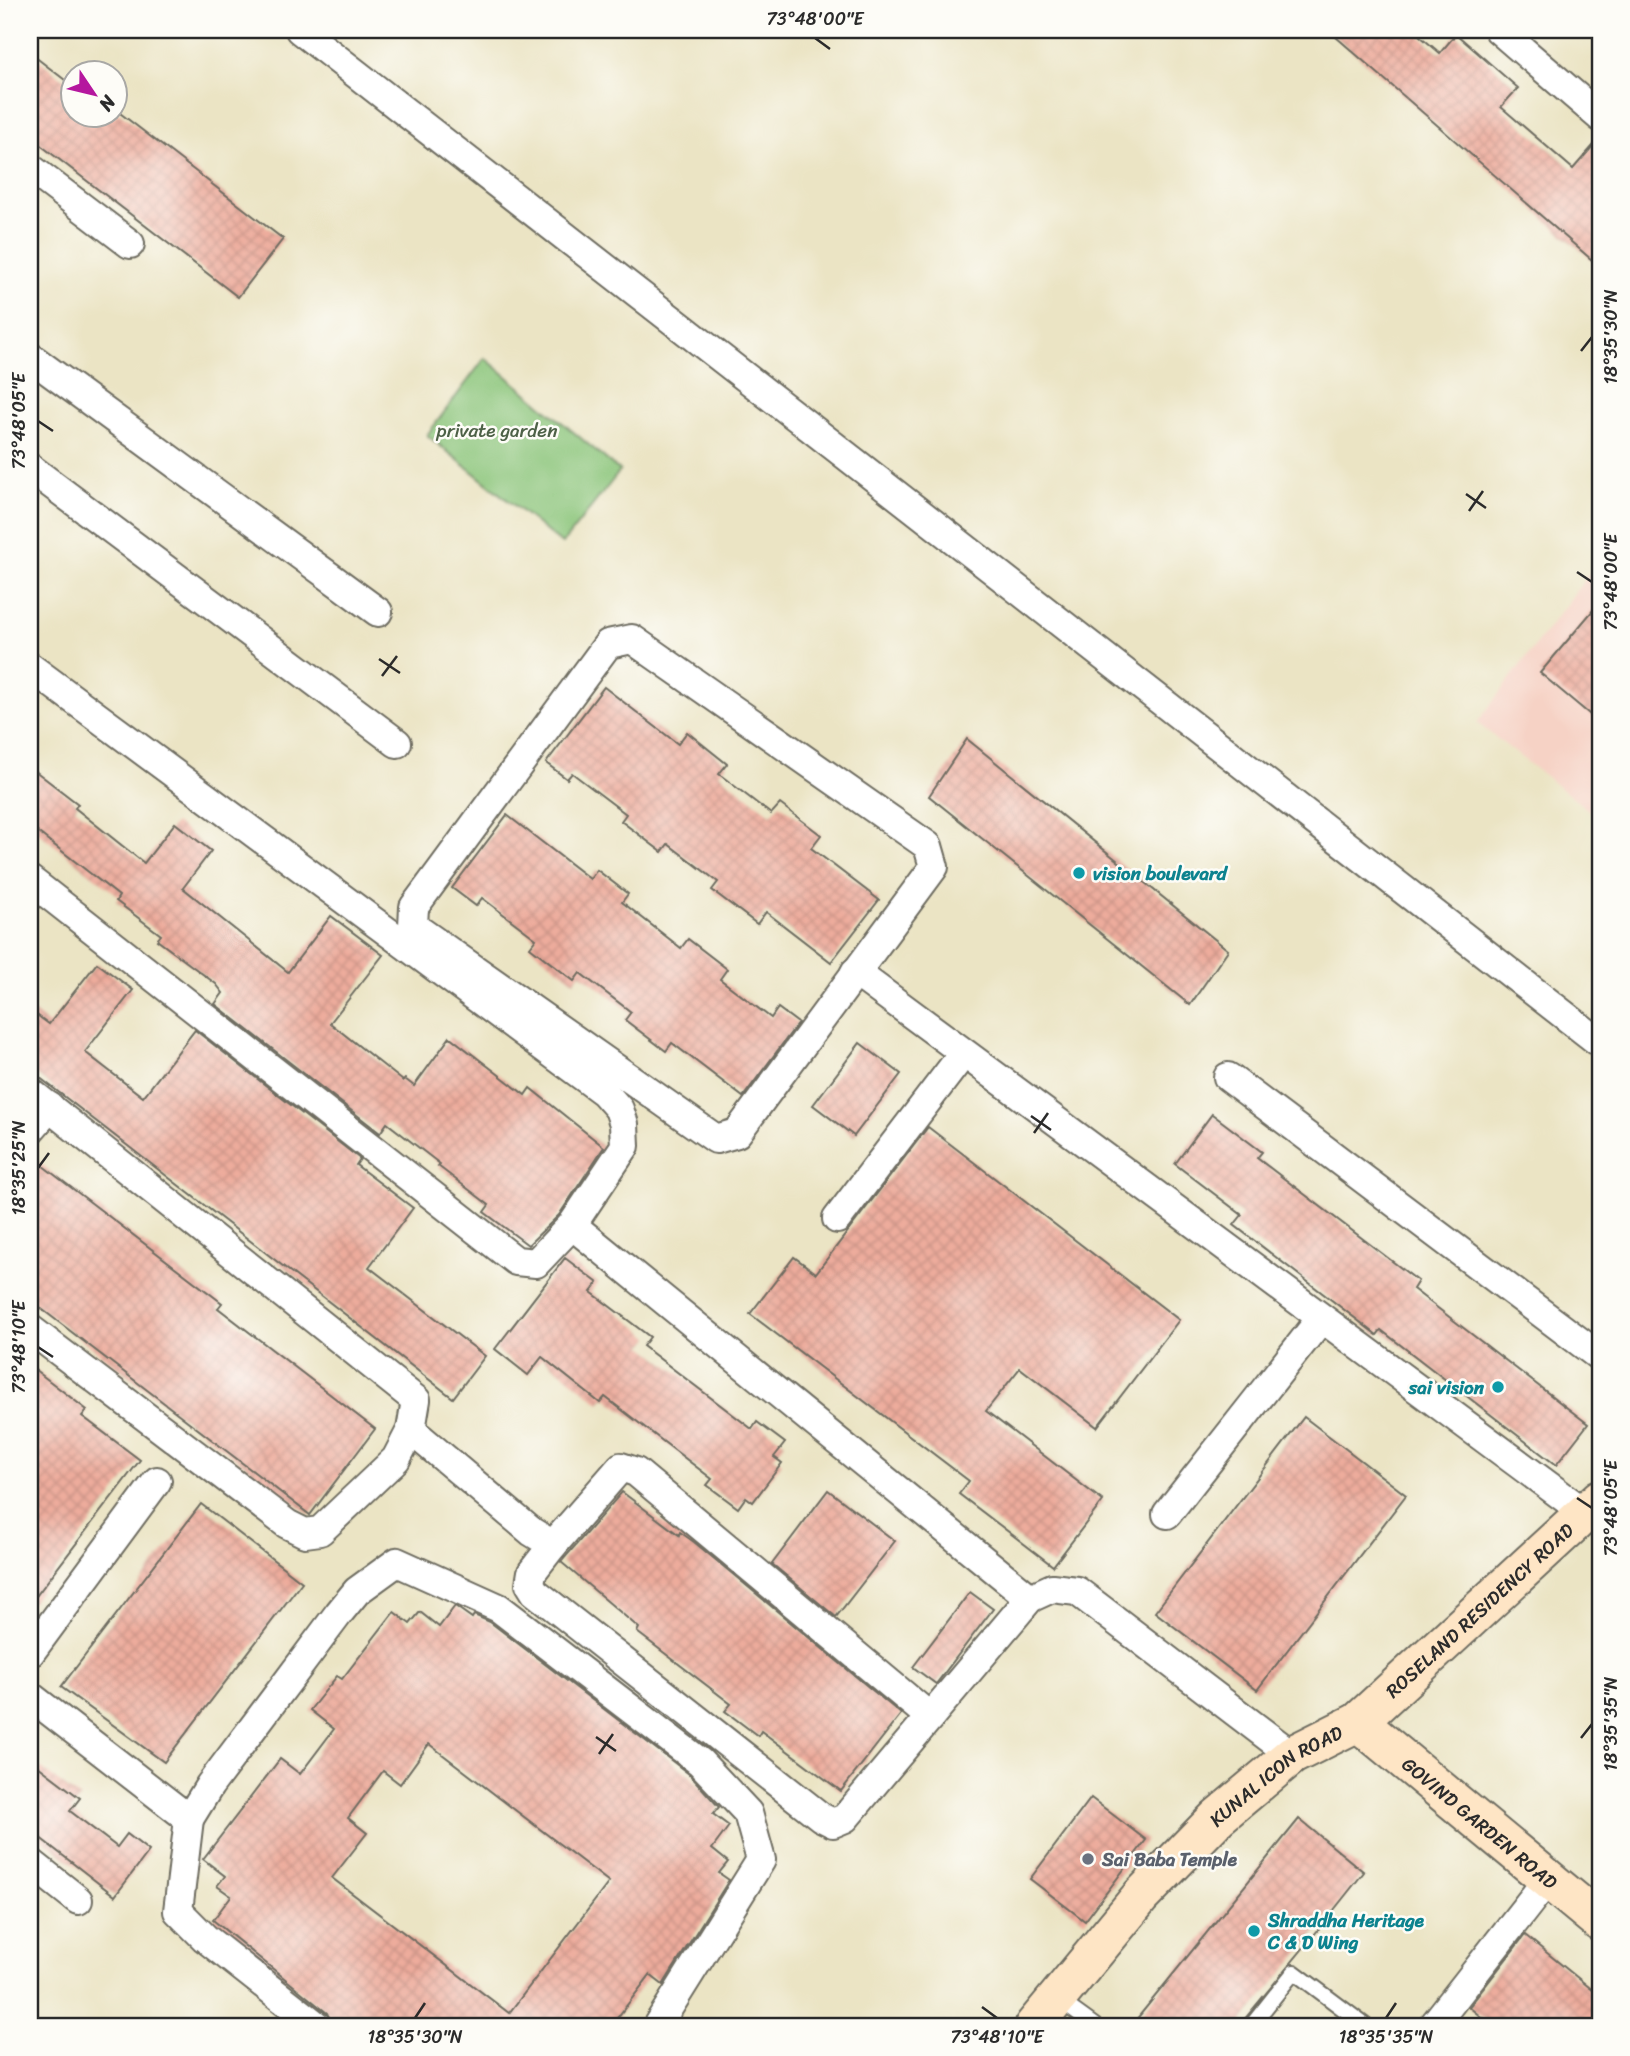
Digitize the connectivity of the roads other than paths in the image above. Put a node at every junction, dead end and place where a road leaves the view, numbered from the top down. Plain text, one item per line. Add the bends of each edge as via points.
1 (300, 30) edge
2 (1499, 30) edge
3 (1600, 117) edge
4 (30, 168) edge
5 (130, 244) dead end
6 (30, 357) edge
7 (30, 468) edge
8 (378, 612) dead end
9 (30, 667) edge
10 (397, 743) dead end
11 (30, 880) edge
12 (855, 972) junction
13 (1600, 1043) edge
14 (963, 1054) junction
15 (1228, 1077) dead end
16 (40, 1100) edge
17 (30, 1130) edge
18 (837, 1219) dead end
19 (572, 1225) junction
20 (1320, 1320) junction
21 (30, 1329) edge
22 (1600, 1357) edge
23 (411, 1430) junction
24 (157, 1481) dead end
25 (1592, 1506) edge
26 (1167, 1514) dead end
27 (553, 1545) junction
28 (1030, 1598) junction
29 (30, 1653) edge
30 (30, 1696) edge
31 (930, 1717) junction
32 (1358, 1722) junction
33 (1292, 1755) junction
34 (189, 1819) junction
35 (30, 1862) edge
36 (1548, 1879) junction
37 (78, 1900) dead end
38 (1600, 1922) edge
39 (1046, 2012) edge
40 (317, 2026) edge
41 (657, 2026) edge
42 (1095, 2026) edge
43 (1251, 2026) edge
44 (1366, 2026) edge
45 (1433, 2026) edge

1 - 13 street
2 - 3 street
4 - 5 street
6 - 8 street
7 - 10 street
9 - 19 street via 604,1092 619,1109 625,1146
11 - 19 street via 516,1261 536,1263
12 - 12 street via 934,867 928,846 632,639 608,644 414,907 413,926 716,1139 737,1133
12 - 14 street
14 - 18 street
14 - 20 street
15 - 22 street
16 - 17 street
16 - 23 street via 416,1400
19 - 28 street
20 - 25 street
20 - 26 street
21 - 23 street via 305,1533 320,1531 396,1459
23 - 27 street
24 - 29 street
25 - 32 street, ROSELAND RESIDENCY ROAD
27 - 31 street via 621,1467 636,1472
27 - 31 street via 532,1572 530,1584 535,1592 833,1823 845,1818
28 - 31 street
28 - 33 street via 1052,1588 1077,1591
30 - 34 street
32 - 33 street, KUNAL ICON ROAD
32 - 36 street, GOVIND GARDEN ROAD
33 - 39 street, KUNAL ICON ROAD via 1218,1817 1142,1896
34 - 40 street via 178,1911 205,1938
34 - 41 street via 339,1612 357,1591 397,1562 499,1608 701,1762 748,1813 761,1860
35 - 37 street
36 - 38 street, GOVIND GARDEN ROAD
36 - 45 street
39 - 42 lane
43 - 44 lane via 1294,1972

